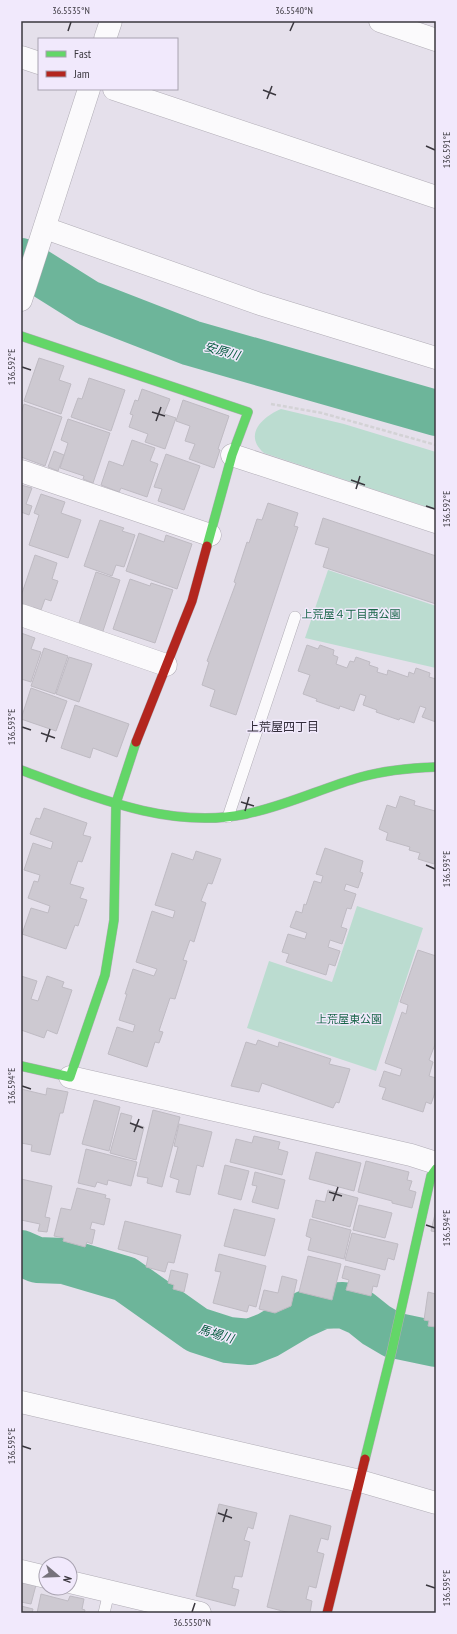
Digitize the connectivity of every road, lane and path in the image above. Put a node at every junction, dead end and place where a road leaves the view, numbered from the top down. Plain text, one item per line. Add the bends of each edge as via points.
1 (111, 21) edge
2 (380, 21) edge
3 (105, 38) edge
4 (436, 40) edge
5 (21, 57) edge
6 (38, 63) edge
7 (88, 90) edge
8 (117, 90) edge
9 (436, 197) edge
10 (44, 231) junction
11 (21, 300) edge
12 (21, 336) edge
13 (436, 358) edge
14 (248, 412) junction
15 (436, 446) edge
16 (232, 455) junction
17 (21, 471) edge
18 (436, 522) edge
19 (210, 535) junction
20 (21, 615) edge
21 (295, 617) dead end
22 (166, 665) junction
23 (436, 766) edge
24 (21, 770) edge
25 (116, 803) junction
26 (228, 817) junction
27 (21, 1066) edge
28 (70, 1077) junction
29 (436, 1163) edge
30 (436, 1169) edge
31 (21, 1402) edge
32 (360, 1481) junction
33 (436, 1503) edge
34 (21, 1571) edge
35 (38, 1575) edge
36 (78, 1584) edge
37 (109, 1592) junction
38 (104, 1613) edge
39 (200, 1613) edge
40 (327, 1613) edge

1 - 3 street
2 - 4 street
5 - 6 street
7 - 10 street
8 - 9 street
10 - 11 street
10 - 13 street via 260,304
12 - 14 street
14 - 15 path via 261,402 322,413
14 - 16 street
16 - 18 street
16 - 19 street
17 - 19 street
19 - 22 street via 192,601
20 - 22 street
21 - 26 lane
22 - 25 street
23 - 26 street via 402,768 363,776 265,810
24 - 25 street
25 - 26 street via 166,816
25 - 28 street via 114,920 105,975
27 - 28 street
28 - 29 street
30 - 32 street via 431,1176
31 - 32 street
32 - 33 street
32 - 40 street
34 - 35 street
36 - 37 street
37 - 38 lane
37 - 39 street

